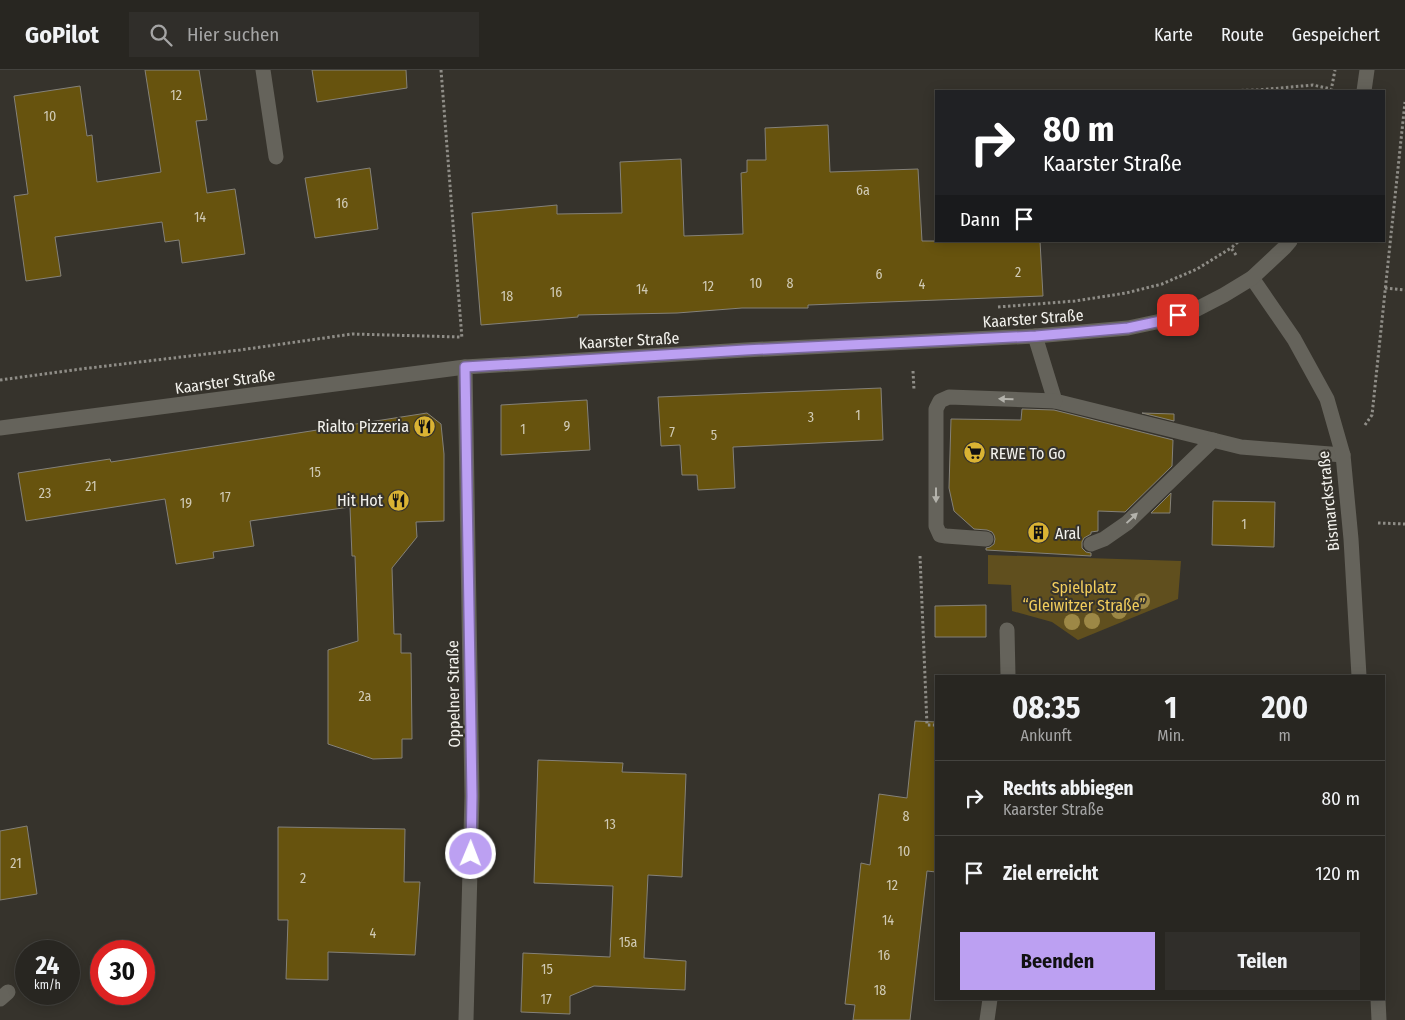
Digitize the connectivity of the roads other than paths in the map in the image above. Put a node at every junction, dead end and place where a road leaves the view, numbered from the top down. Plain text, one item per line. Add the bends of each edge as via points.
1 (263, 70) edge
2 (1367, 70) edge
3 (1364, 90) edge
4 (276, 157) dead end
5 (1289, 242) edge
6 (1252, 278) junction
7 (1036, 336) junction
8 (465, 367) junction
9 (1055, 401) junction
10 (0, 428) edge
11 (1212, 440) junction
12 (1343, 456) junction
13 (986, 539) dead end
14 (1091, 544) dead end
15 (1008, 630) dead end
16 (1008, 675) edge
17 (1359, 675) edge
18 (990, 1000) edge
19 (1378, 1000) edge
20 (466, 1020) edge
21 (987, 1020) edge
22 (1379, 1020) edge

1 - 4 main road
2 - 3 main road
5 - 6 main road
6 - 7 main road, Kaarster Straße via 1195,310 1161,321 1128,328
6 - 12 main road, Bismarckstraße via 1294,339 1327,399
7 - 8 main road, Kaarster Straße
7 - 9 main road
8 - 10 main road, Kaarster Straße
8 - 20 main road, Oppelner Straße via 472,796
9 - 11 main road
9 -> 13 main road via 949,396 940,400 936,409 936,526 940,535
11 - 12 main road via 1241,447
14 -> 11 main road via 1127,523
12 - 17 main road, Bismarckstraße
15 - 16 main road
18 - 21 main road
19 - 22 main road

